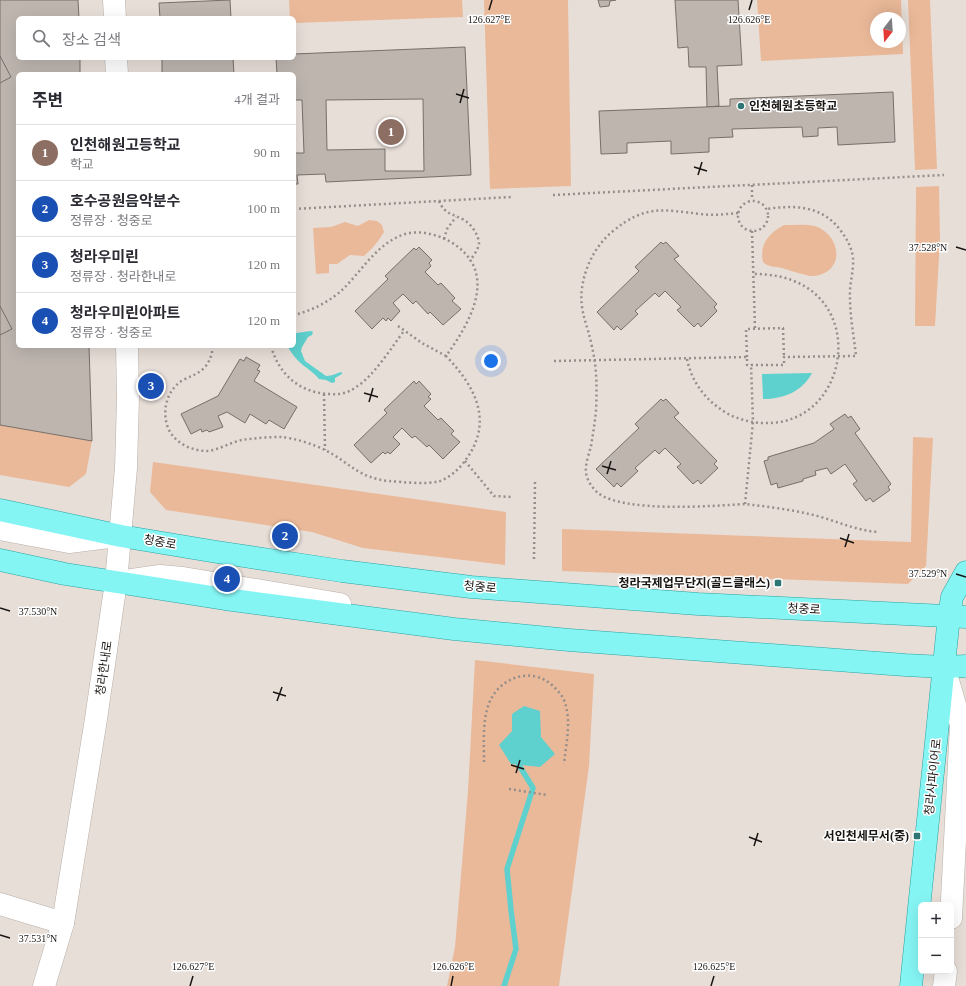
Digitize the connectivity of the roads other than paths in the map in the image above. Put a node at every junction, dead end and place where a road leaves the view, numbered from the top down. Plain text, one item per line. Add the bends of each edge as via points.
1 (114, 0) edge
2 (115, 16) edge
3 (116, 60) edge
4 (117, 72) edge
5 (127, 348) edge
6 (0, 510) edge
7 (0, 529) edge
8 (121, 536) junction
9 (0, 560) edge
10 (966, 572) edge
11 (116, 582) junction
12 (957, 617) edge
13 (966, 666) edge
14 (944, 667) junction
15 (966, 855) edge
16 (952, 902) edge
17 (0, 904) edge
18 (954, 905) edge
19 (63, 923) junction
20 (946, 974) edge
21 (44, 986) edge
22 (911, 986) edge
23 (944, 986) edge

1 - 2 street
3 - 4 street
5 - 8 street, 청라한내로 via 128,398
6 - 8 main road, 청중로
7 - 8 street via 69,542
8 - 11 street, 청라한내로
8 - 12 main road, 청중로 via 305,566 471,587 698,604
9 - 11 main road
10 - 12 main road, 청라사파이어로 via 952,597
11 - 14 main road via 328,614 454,629 569,640
11 - 19 street, 청라한내로
12 - 14 main road, 청라사파이어로
13 - 14 main road
14 - 16 street via 961,725
14 - 22 main road, 청라사파이어로
15 - 18 street
17 - 19 street
19 - 21 street, 청라한내로
20 - 23 street

